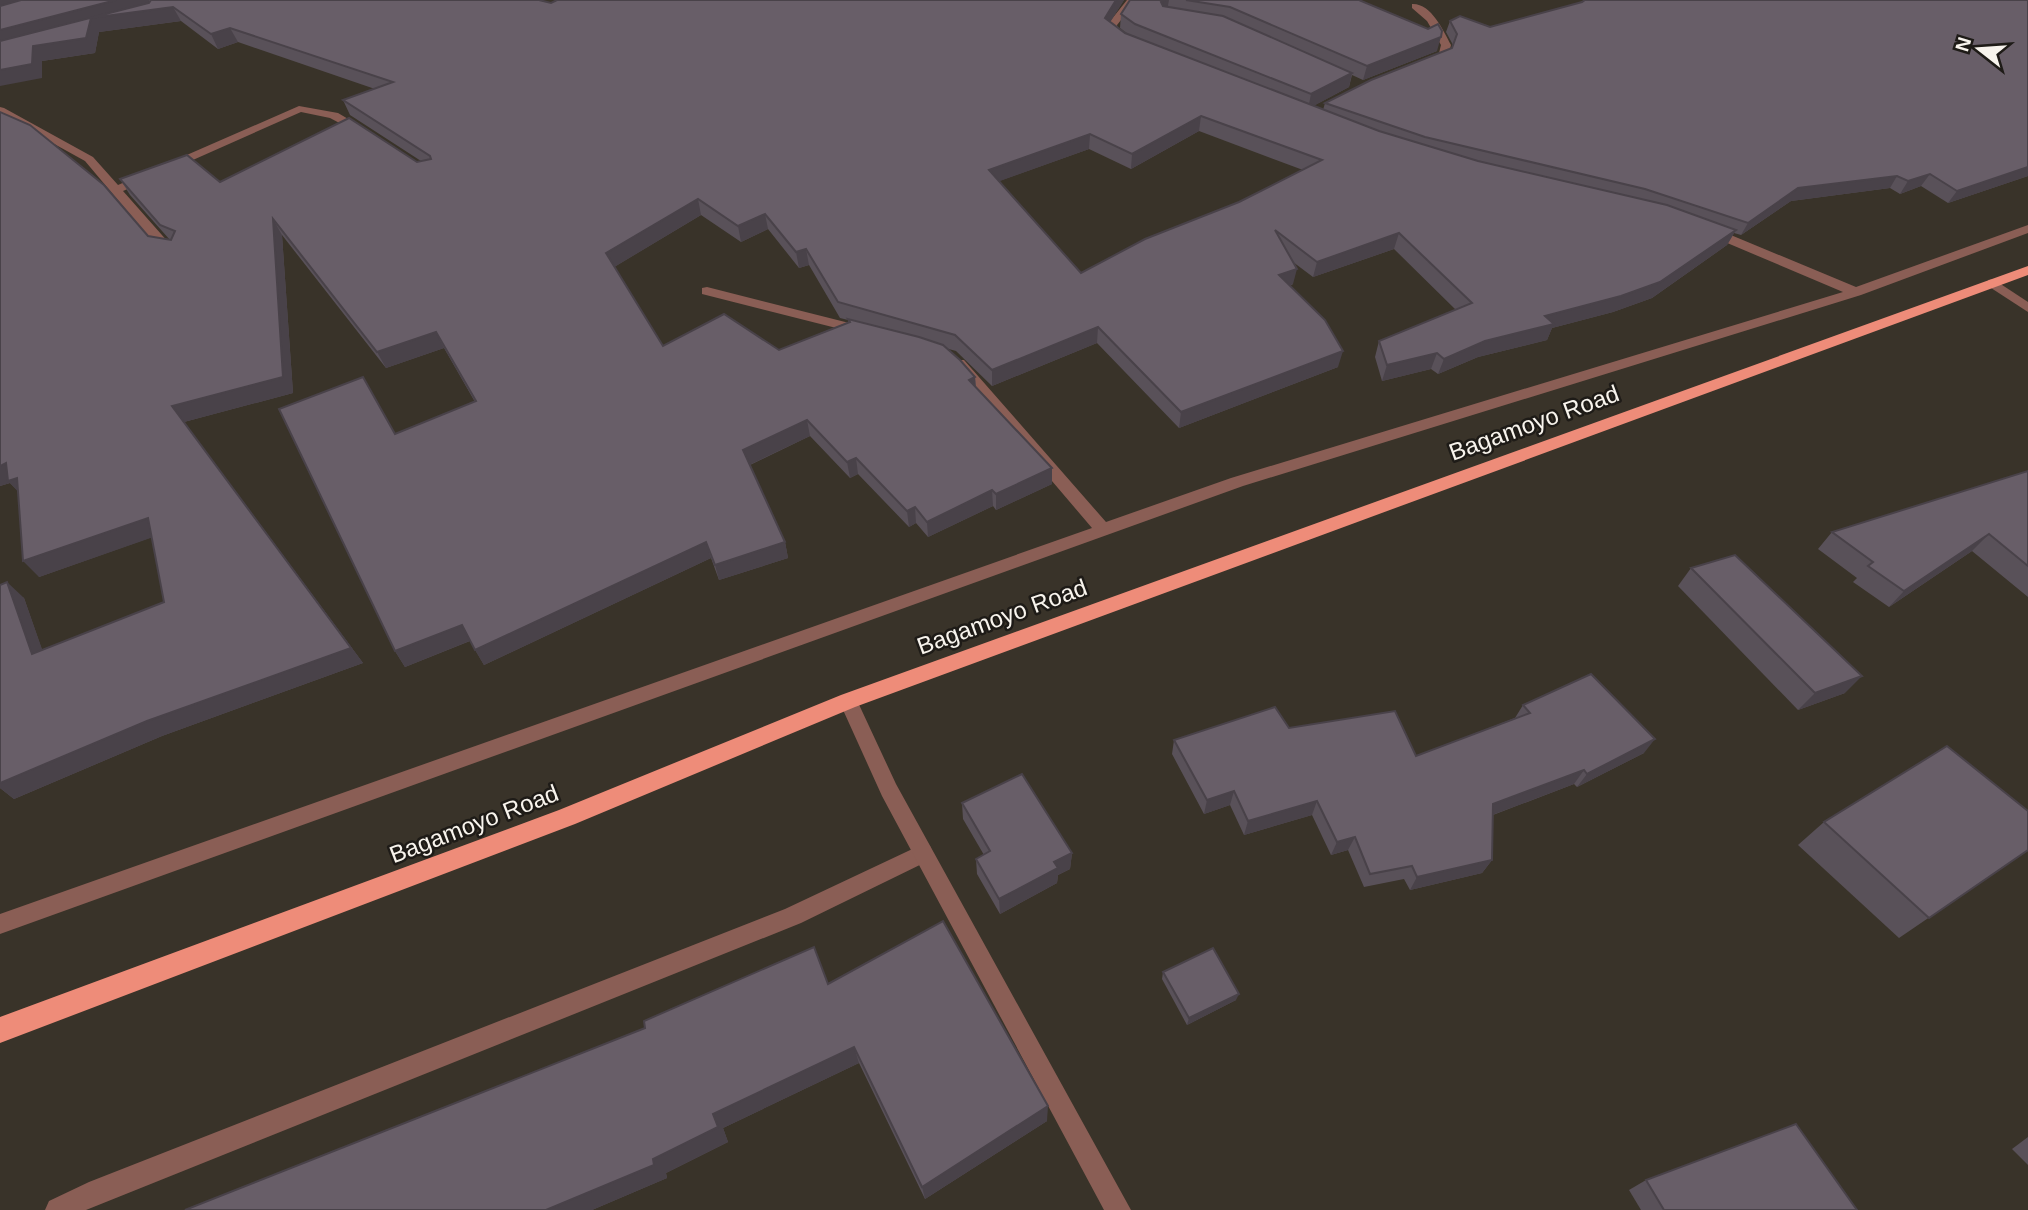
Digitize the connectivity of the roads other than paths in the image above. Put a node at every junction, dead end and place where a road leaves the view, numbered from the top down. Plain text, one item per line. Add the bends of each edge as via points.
1 (1132, 0) edge
2 (1415, 6) dead end
3 (1129, 43) edge
4 (1420, 67) edge
5 (0, 110) edge
6 (373, 138) edge
7 (116, 190) junction
8 (1699, 226) edge
9 (2028, 229) edge
10 (177, 250) edge
11 (2028, 270) edge
12 (1993, 283) junction
13 (707, 291) dead end
14 (1856, 292) junction
15 (2028, 308) edge
16 (874, 333) edge
17 (950, 356) edge
18 (1103, 530) junction
19 (848, 701) junction
20 (923, 853) junction
21 (0, 924) edge
22 (0, 1030) edge
23 (58, 1210) edge
24 (1118, 1210) edge

1 - 3 street via 1111,30
2 - 4 street via 1430,19 1446,45 1444,55
5 - 7 street via 89,159
6 - 7 street via 340,116 299,108
7 - 10 street via 164,246
8 - 14 street
9 - 14 street
11 - 12 highway, Bagamoyo Road
12 - 15 street
12 - 19 highway, Bagamoyo Road
13 - 16 street
14 - 18 street via 1237,482
17 - 18 street via 968,371
18 - 21 street
19 - 20 street
19 - 22 highway, Bagamoyo Road via 567,817
20 - 23 street via 793,916
20 - 24 street

